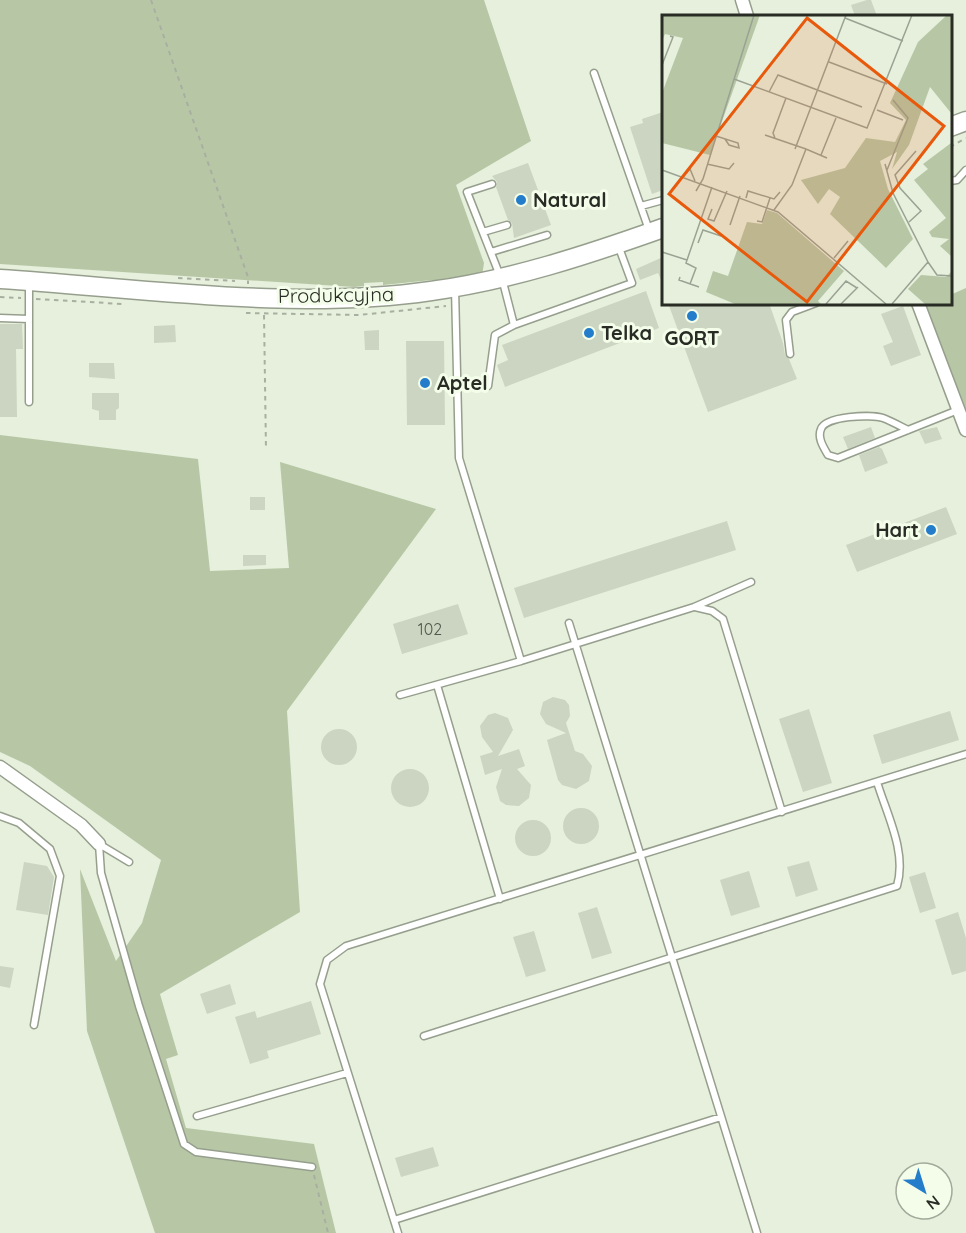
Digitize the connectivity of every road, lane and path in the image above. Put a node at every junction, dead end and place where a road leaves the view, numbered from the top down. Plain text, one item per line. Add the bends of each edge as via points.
1 (151, 0) edge
2 (742, 0) edge
3 (747, 15) edge
4 (594, 73) dead end
5 (962, 128) edge
6 (951, 145) edge
7 (966, 170) edge
8 (951, 181) edge
9 (492, 184) dead end
10 (662, 200) edge
11 (641, 206) junction
12 (507, 225) dead end
13 (657, 231) edge
14 (483, 232) junction
15 (547, 235) dead end
16 (618, 244) junction
17 (491, 252) junction
18 (176, 278) dead end
19 (0, 279) edge
20 (501, 279) junction
21 (30, 281) junction
22 (236, 281) dead end
23 (455, 287) junction
24 (256, 296) junction
25 (813, 304) edge
26 (918, 304) edge
27 (0, 318) edge
28 (29, 319) junction
29 (514, 326) junction
30 (790, 354) dead end
31 (488, 386) dead end
32 (29, 402) dead end
33 (959, 410) junction
34 (908, 430) junction
35 (966, 430) edge
36 (266, 450) dead end
37 (751, 582) dead end
38 (694, 607) junction
39 (569, 623) dead end
40 (576, 645) junction
41 (521, 661) junction
42 (437, 685) junction
43 (400, 695) dead end
44 (966, 754) edge
45 (0, 767) edge
46 (877, 782) junction
47 (782, 812) junction
48 (0, 816) edge
49 (99, 844) junction
50 (640, 856) junction
51 (129, 862) dead end
52 (500, 899) junction
53 (671, 957) junction
54 (34, 1025) dead end
55 (424, 1036) dead end
56 (347, 1072) junction
57 (197, 1116) dead end
58 (721, 1117) junction
59 (312, 1167) joint
60 (394, 1220) junction
61 (327, 1233) edge
62 (398, 1233) edge
63 (757, 1233) edge

1 - 24 path
2 - 3 street
4 - 11 lane
5 - 6 path
7 - 8 lane
9 - 14 lane via 467,192
10 - 11 lane
11 - 13 lane
12 - 14 lane
13 - 16 street, Produkcyjna
14 - 17 lane
15 - 17 lane
16 - 20 street, Produkcyjna
16 - 29 lane via 632,284
17 - 20 lane
18 - 22 path
19 - 21 street, Produkcyjna
20 - 23 street, Produkcyjna
20 - 29 lane
21 - 24 street, Produkcyjna
21 - 28 lane
23 - 24 street, Produkcyjna via 432,300
23 - 41 lane via 459,458
24 - 36 path
25 - 30 lane via 792,312 786,320
26 - 33 street
27 - 28 lane
28 - 32 lane
29 - 31 lane via 495,335
33 - 34 lane
33 - 35 street
34 - 34 lane via 838,458 828,455 820,437 821,429 833,420 868,416
37 - 38 lane
38 - 40 lane
38 - 47 lane via 712,611 723,619
39 - 40 lane
40 - 41 lane
40 - 50 lane
41 - 42 lane
42 - 43 lane
42 - 52 lane
44 - 46 lane
45 - 49 street via 81,825
46 - 47 lane
46 - 53 lane via 901,856 897,886
47 - 50 lane
48 - 54 lane via 19,823 50,849 60,876
49 - 51 lane
49 - 59 lane via 101,873 184,1144 195,1152
50 - 52 lane
50 - 53 lane
52 - 56 lane via 346,946 327,960 320,984
53 - 55 lane
53 - 58 lane
56 - 57 lane
56 - 60 lane
58 - 60 lane
58 - 63 lane
59 - 61 path
60 - 62 lane

